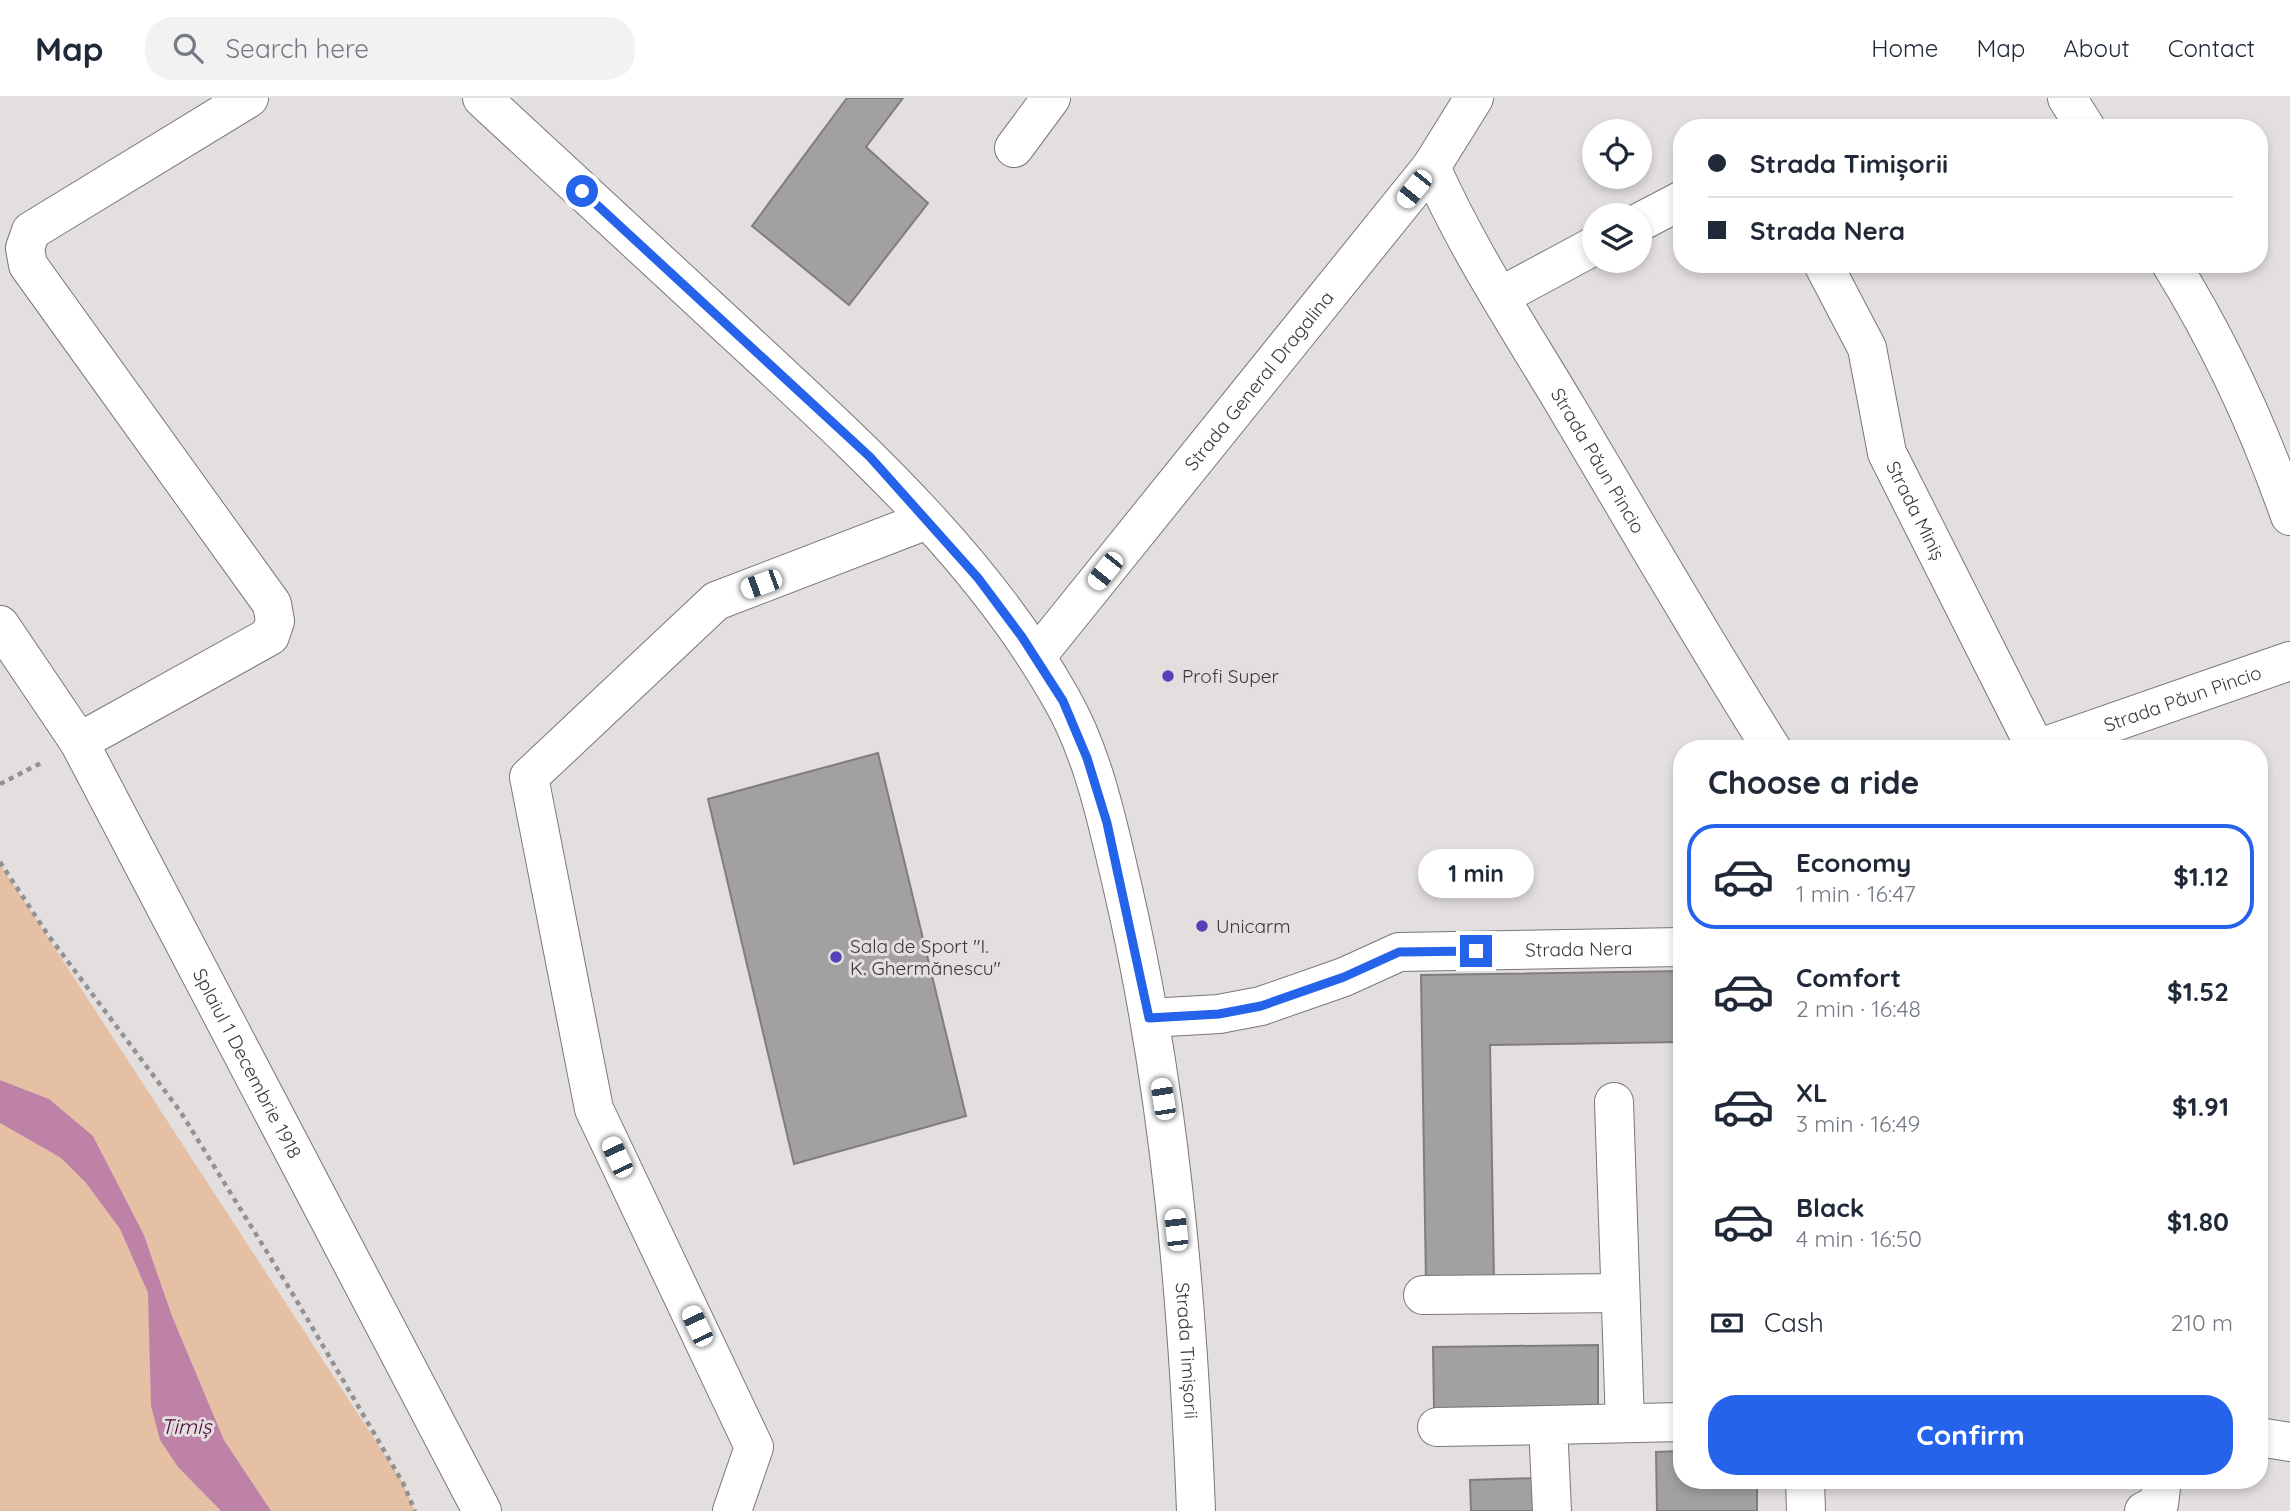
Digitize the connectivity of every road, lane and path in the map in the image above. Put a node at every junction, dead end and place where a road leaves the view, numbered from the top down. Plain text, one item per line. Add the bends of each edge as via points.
1 (249, 98) edge
2 (482, 98) edge
3 (1051, 98) edge
4 (1474, 98) edge
5 (2067, 98) edge
6 (2080, 119) edge
7 (1014, 148) dead end
8 (1431, 167) junction
9 (1673, 205) edge
10 (1652, 216) edge
11 (1582, 252) edge
12 (1828, 273) edge
13 (2177, 273) edge
14 (1501, 296) junction
15 (2290, 516) edge
16 (927, 520) junction
17 (0, 625) edge
18 (1036, 657) junction
19 (2290, 661) edge
20 (1766, 740) edge
21 (2031, 740) edge
22 (2062, 740) edge
23 (79, 742) junction
24 (0, 862) edge
25 (1673, 947) edge
26 (1149, 1018) junction
27 (1614, 1102) dead end
28 (1620, 1293) junction
29 (1423, 1295) dead end
30 (1673, 1422) edge
31 (1625, 1423) junction
32 (1548, 1425) junction
33 (1437, 1427) dead end
34 (2268, 1438) edge
35 (2290, 1442) edge
36 (1805, 1489) edge
37 (2161, 1489) edge
38 (415, 1511) edge
39 (482, 1511) edge
40 (732, 1511) edge
41 (1196, 1511) edge
42 (1552, 1511) edge
43 (1806, 1511) edge
44 (2144, 1511) edge

1 - 23 street via 31,231 25,248 28,265 272,604 275,621 270,636
2 - 16 street, Strada Timișorii via 870,457
3 - 7 street
4 - 8 street, Strada General Dragalina
5 - 6 street
8 - 14 street, Strada Păun Pincio via 1448,206
8 - 18 street, Strada General Dragalina
9 - 10 street
11 - 14 street
12 - 21 street, Strada Miniș via 1867,348 1887,453
13 - 15 street via 2211,329
14 - 20 street, Strada Păun Pincio
16 - 18 street, Strada Timișorii via 978,578
16 - 40 street via 716,601 529,777 594,1109 754,1447
17 - 23 street, Splaiul 1 Decembrie 1918
18 - 26 street, Strada Timișorii via 1063,701 1103,810
19 - 22 street, Strada Păun Pincio
23 - 39 street, Splaiul 1 Decembrie 1918
24 - 38 path via 48,935 180,1111 298,1303
25 - 26 street, Strada Nera via 1399,952 1261,1006
26 - 41 street, Strada Timișorii via 1163,1099 1190,1362
27 - 28 street
28 - 29 street
28 - 31 street
30 - 31 street
31 - 32 street
32 - 33 street
32 - 42 street
34 - 35 street
36 - 43 street
37 - 44 street via 2159,1504

